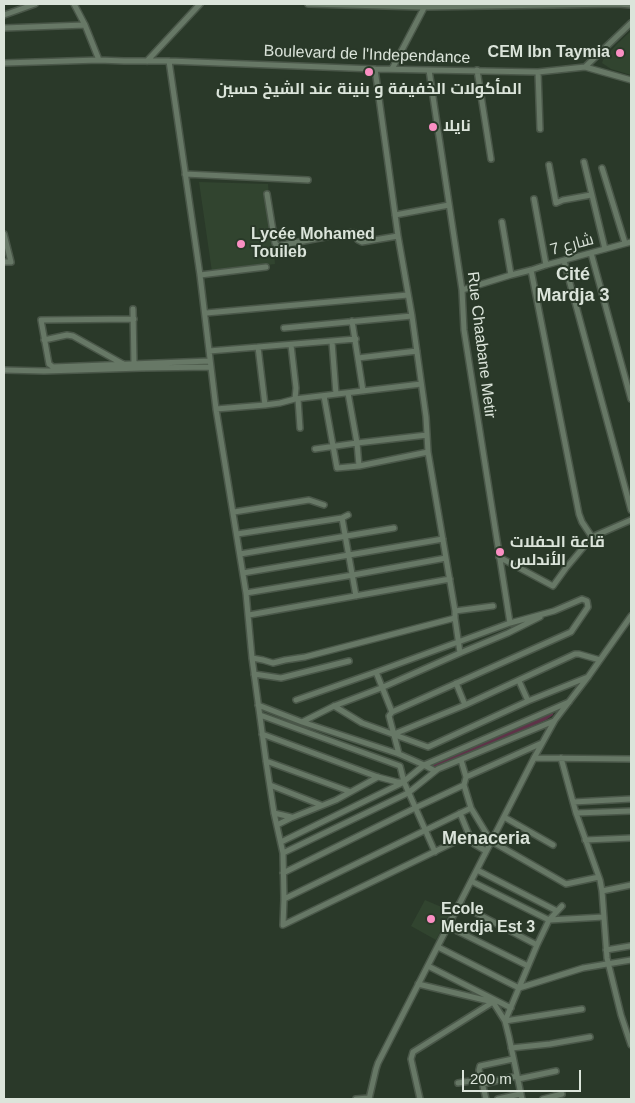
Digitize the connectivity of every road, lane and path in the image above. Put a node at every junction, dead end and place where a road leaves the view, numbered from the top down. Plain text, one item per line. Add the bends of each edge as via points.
1 (35, 4) edge
2 (74, 4) edge
3 (200, 4) edge
4 (308, 4) edge
5 (631, 5) edge
6 (413, 6) edge
7 (424, 6) edge
8 (4, 15) edge
9 (631, 23) edge
10 (85, 25) junction
11 (4, 28) edge
12 (99, 60) junction
13 (147, 61) junction
14 (169, 61) junction
15 (4, 63) edge
16 (585, 68) junction
17 (375, 69) junction
18 (392, 69) junction
19 (429, 70) junction
20 (477, 70) junction
21 (538, 72) junction
22 (631, 80) edge
23 (540, 129) dead end
24 (491, 159) dead end
25 (584, 162) dead end
26 (549, 165) dead end
27 (602, 168) dead end
28 (185, 174) junction
29 (308, 180) dead end
30 (267, 194) dead end
31 (591, 195) junction
32 (534, 198) dead end
33 (449, 204) junction
34 (395, 215) junction
35 (502, 222) dead end
36 (4, 234) edge
37 (398, 236) junction
38 (629, 243) edge
39 (605, 249) junction
40 (591, 253) junction
41 (564, 261) junction
42 (4, 262) edge
43 (546, 265) junction
44 (266, 267) dead end
45 (531, 270) junction
46 (200, 275) junction
47 (511, 275) junction
48 (462, 290) junction
49 (408, 295) junction
50 (133, 308) dead end
51 (206, 313) junction
52 (412, 316) junction
53 (134, 318) junction
54 (352, 322) junction
55 (284, 328) dead end
56 (356, 339) junction
57 (44, 340) junction
58 (332, 342) junction
59 (291, 345) junction
60 (258, 347) junction
61 (209, 351) junction
62 (417, 351) junction
63 (358, 358) junction
64 (124, 364) junction
65 (134, 364) junction
66 (210, 364) junction
67 (4, 370) edge
68 (421, 384) junction
69 (363, 391) junction
70 (348, 393) junction
71 (336, 394) junction
72 (324, 396) junction
73 (297, 399) junction
74 (631, 399) edge
75 (265, 405) junction
76 (216, 409) junction
77 (300, 428) dead end
78 (427, 435) junction
79 (357, 442) junction
80 (333, 446) junction
81 (315, 449) dead end
82 (428, 452) junction
83 (360, 466) junction
84 (324, 505) dead end
85 (631, 510) edge
86 (234, 512) junction
87 (348, 514) dead end
88 (342, 518) junction
89 (631, 520) edge
90 (394, 528) dead end
91 (237, 534) junction
92 (345, 536) junction
93 (592, 537) junction
94 (443, 539) junction
95 (240, 554) junction
96 (349, 556) junction
97 (499, 557) junction
98 (446, 558) junction
99 (243, 573) junction
100 (352, 575) junction
101 (450, 579) junction
102 (246, 593) junction
103 (356, 596) junction
104 (493, 606) dead end
105 (554, 610) junction
106 (455, 611) junction
107 (249, 615) junction
108 (631, 616) edge
109 (455, 618) junction
110 (510, 623) junction
111 (459, 642) junction
112 (460, 652) junction
113 (252, 658) junction
114 (348, 660) dead end
115 (600, 660) junction
116 (376, 672) junction
117 (254, 674) junction
118 (588, 677) junction
119 (519, 681) junction
120 (456, 683) junction
121 (381, 688) junction
122 (296, 700) dead end
123 (528, 701) junction
124 (569, 702) junction
125 (258, 704) junction
126 (465, 705) junction
127 (334, 706) junction
128 (392, 712) junction
129 (260, 715) junction
130 (555, 720) junction
131 (302, 722) junction
132 (262, 734) junction
133 (394, 734) junction
134 (542, 743) junction
135 (399, 754) junction
136 (534, 758) junction
137 (561, 758) junction
138 (631, 759) edge
139 (266, 760) junction
140 (461, 760) junction
141 (424, 764) junction
142 (435, 771) junction
143 (378, 777) junction
144 (466, 777) junction
145 (404, 782) junction
146 (464, 785) junction
147 (270, 786) junction
148 (351, 792) junction
149 (408, 792) junction
150 (631, 799) edge
151 (573, 802) junction
152 (321, 805) junction
153 (415, 808) junction
154 (471, 808) junction
155 (631, 811) edge
156 (274, 813) junction
157 (460, 813) junction
158 (576, 813) junction
159 (504, 817) junction
160 (291, 818) junction
161 (277, 825) junction
162 (426, 831) junction
163 (469, 835) junction
164 (631, 838) edge
165 (585, 840) junction
166 (491, 841) junction
167 (281, 842) junction
168 (553, 845) dead end
169 (486, 851) junction
170 (435, 852) junction
171 (283, 853) junction
172 (477, 870) junction
173 (283, 873) junction
174 (599, 877) junction
175 (471, 881) junction
176 (631, 885) edge
177 (602, 891) junction
178 (284, 899) junction
179 (459, 904) junction
180 (562, 906) dead end
181 (556, 911) junction
182 (604, 917) junction
183 (549, 920) junction
184 (448, 927) junction
185 (537, 945) junction
186 (630, 946) dead end
187 (438, 947) junction
188 (606, 950) junction
189 (631, 960) edge
190 (609, 964) junction
191 (428, 966) junction
192 (528, 966) junction
193 (418, 984) junction
194 (520, 988) junction
195 (493, 1002) junction
196 (511, 1008) junction
197 (582, 1010) dead end
198 (505, 1022) junction
199 (590, 1037) dead end
200 (631, 1046) edge
201 (511, 1048) junction
202 (513, 1059) junction
203 (556, 1071) dead end
204 (518, 1077) junction
205 (482, 1082) junction
206 (458, 1083) dead end
207 (562, 1094) dead end
208 (521, 1096) edge
209 (369, 1098) edge
210 (356, 1099) edge
211 (420, 1099) edge
212 (486, 1099) edge
213 (498, 1099) edge
214 (543, 1099) edge

1 - 8 street
2 - 10 street
3 - 13 street
4 - 6 street
5 - 7 street
6 - 7 street
7 - 18 street
9 - 16 street
10 - 11 street
10 - 12 street
12 - 13 street, Boulevard de l'Independance
12 - 15 street, Boulevard de l'Independance
13 - 14 street, Boulevard de l'Independance
14 - 17 street, Boulevard de l'Independance
14 - 28 street
16 - 21 street, Boulevard de l'Independance
16 - 22 street, Boulevard de l'Independance
17 - 18 street, Boulevard de l'Independance
17 - 34 street
18 - 19 street, Boulevard de l'Independance
19 - 20 street, Boulevard de l'Independance
19 - 33 street, Rue Chaabane Metir
20 - 21 street, Boulevard de l'Independance
20 - 24 street
21 - 23 street
25 - 31 street
26 - 31 street via 556,203
27 - 38 street
28 - 29 street
28 - 46 street
30 - 37 street via 277,246 352,232 362,242
31 - 39 street
32 - 43 street
33 - 34 street
33 - 48 street, Rue Chaabane Metir
34 - 37 street
35 - 47 street
36 - 42 street via 11,262
37 - 49 street
38 - 39 street, شارع 7
39 - 40 street, شارع 7
40 - 41 street, شارع 7
40 - 74 street
41 - 43 street, شارع 7
41 - 85 street
43 - 45 street, شارع 7
44 - 46 street
45 - 47 street, شارع 7
45 - 93 street via 579,514
46 - 51 street
47 - 48 street, شارع 7
48 - 97 street, Rue Chaabane Metir via 464,330
49 - 51 street
49 - 52 street
50 - 53 street
51 - 61 street
52 - 54 street
52 - 62 street
53 - 57 street via 42,319
53 - 65 street
54 - 55 street
54 - 56 street
56 - 58 street
56 - 63 street
57 - 64 street via 73,336
57 - 64 street via 51,367
58 - 59 street
58 - 71 street
59 - 60 street
59 - 73 street
60 - 61 street
60 - 75 street
61 - 66 street
62 - 63 street
62 - 68 street
63 - 69 street
64 - 65 street
65 - 66 street
66 - 67 street
66 - 76 street
68 - 69 street
68 - 78 street
69 - 70 street
70 - 71 street
70 - 79 street
71 - 72 street
72 - 73 street
72 - 80 street
73 - 75 street
73 - 77 street
75 - 76 street
76 - 86 street
78 - 79 street
78 - 82 street
79 - 80 street
79 - 83 street
80 - 81 street
80 - 83 street via 337,468
82 - 83 street
82 - 94 street
84 - 86 street via 309,500
86 - 91 street
87 - 88 street
88 - 91 street
88 - 92 street
89 - 93 street
90 - 92 street
91 - 95 street
92 - 95 street
92 - 96 street
93 - 97 street via 553,586
94 - 96 street
94 - 98 street
95 - 99 street
96 - 99 street
96 - 100 street
97 - 110 street, Rue Chaabane Metir
98 - 100 street
98 - 101 street
99 - 102 street
100 - 102 street
100 - 103 street
101 - 103 street
101 - 106 street
102 - 107 street
103 - 107 street
104 - 106 street
105 - 110 street
105 - 112 street
105 - 120 street via 582,599 587,601 588,607 572,632
106 - 109 street
107 - 113 street
108 - 115 street
109 - 111 street
109 - 113 street via 305,657 273,663
110 - 111 street
111 - 112 street
111 - 116 street
112 - 121 street
113 - 117 street
114 - 117 street via 280,678
115 - 118 street
115 - 119 street via 575,654
116 - 121 street
116 - 122 street
117 - 125 street
118 - 123 street
118 - 124 street
119 - 123 street
119 - 126 street
120 - 126 street
120 - 128 street
121 - 127 street
121 - 128 street
123 - 133 street via 428,747
124 - 130 street
124 - 141 street
125 - 129 street
125 - 131 street
126 - 133 street
127 - 131 street
127 - 133 street via 362,723
128 - 133 street via 389,716
129 - 132 street
129 - 145 street via 400,766
130 - 134 street
130 - 140 street
131 - 135 street
132 - 139 street
132 - 143 street
133 - 135 street
134 - 136 street
134 - 144 street
135 - 141 street
136 - 137 street
136 - 159 street
137 - 138 street
137 - 151 street
139 - 147 street
139 - 148 street
140 - 142 street
140 - 144 street
141 - 142 street
141 - 145 street
142 - 149 street
143 - 145 street
143 - 148 street
144 - 146 street
145 - 149 street
145 - 167 street
146 - 153 street
146 - 154 street
147 - 152 street
147 - 156 street
148 - 152 street
149 - 153 street
149 - 171 street
150 - 151 street
151 - 158 street
152 - 160 street
153 - 162 street
153 - 173 street
154 - 157 street
154 - 166 street
155 - 158 street
156 - 160 street
156 - 161 street
157 - 162 street
157 - 163 street
158 - 165 street
159 - 166 street
159 - 168 street
160 - 161 street
161 - 167 street
162 - 170 street
162 - 178 street
163 - 169 street via 474,844
163 - 170 street
164 - 165 street
165 - 174 street
166 - 169 street
166 - 174 street via 566,884
167 - 171 street
169 - 172 street
170 - 178 street via 283,925
171 - 173 street
172 - 175 street
172 - 181 street
173 - 178 street
174 - 177 street
175 - 179 street
175 - 183 street
176 - 177 street
177 - 182 street
179 - 184 street
179 - 185 street
180 - 181 street
181 - 183 street
182 - 183 street
182 - 188 street
183 - 185 street
184 - 187 street
184 - 192 street
185 - 192 street
186 - 188 street
187 - 191 street
187 - 194 street
188 - 190 street
189 - 190 street
190 - 194 street via 583,968
190 - 200 street
191 - 193 street
191 - 196 street
192 - 194 street
193 - 195 street
193 - 209 street via 378,1063
194 - 196 street
195 - 198 street
195 - 211 street via 412,1052
196 - 198 street
197 - 198 street
198 - 201 street
199 - 201 street
201 - 202 street
202 - 204 street
202 - 205 street via 480,1066
203 - 204 street
204 - 205 street
204 - 208 street
205 - 206 street
205 - 212 street
207 - 214 street
208 - 213 street
209 - 210 street

